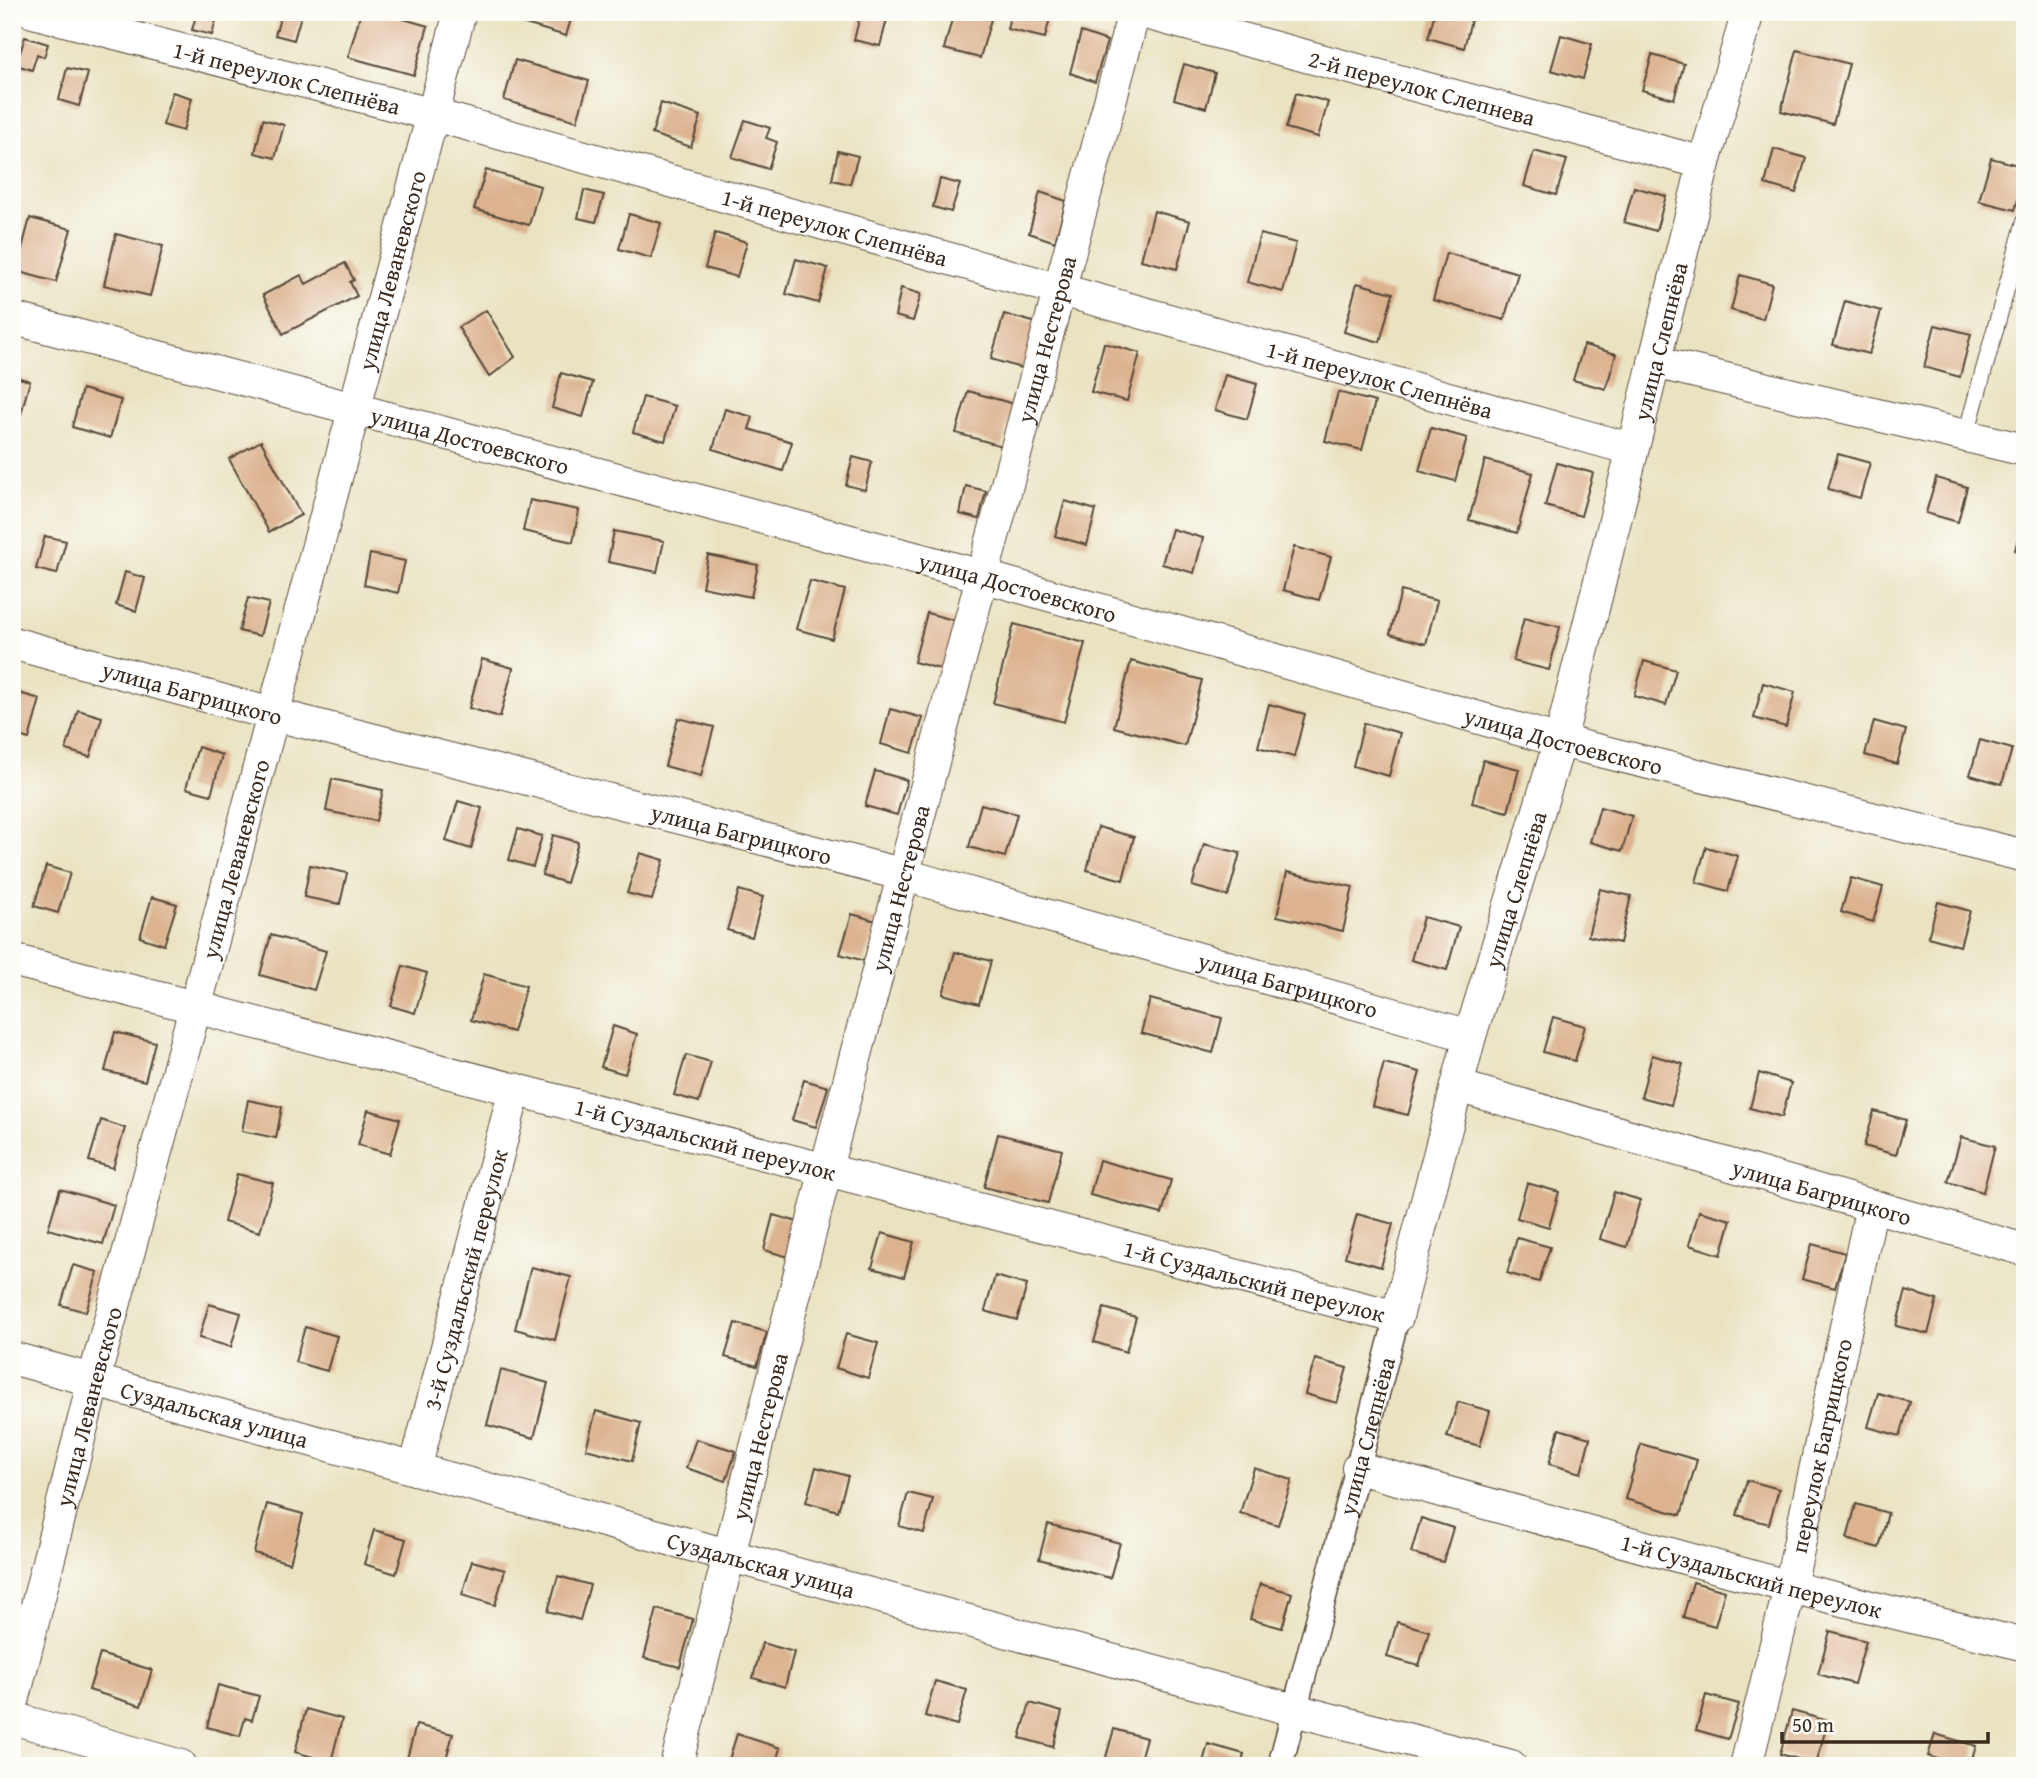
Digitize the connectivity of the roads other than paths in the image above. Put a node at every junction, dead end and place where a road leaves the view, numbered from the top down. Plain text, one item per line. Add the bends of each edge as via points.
1 (33, 12) edge
2 (460, 12) edge
3 (1134, 12) edge
4 (1142, 12) edge
5 (1748, 12) edge
6 (434, 115) junction
7 (1704, 163) junction
8 (2025, 221) edge
9 (1059, 291) junction
10 (12, 318) edge
11 (1654, 362) junction
12 (355, 410) junction
13 (1966, 435) junction
14 (1631, 449) junction
15 (2025, 450) edge
16 (982, 576) junction
17 (12, 643) edge
18 (272, 714) junction
19 (1560, 741) junction
20 (2025, 856) edge
21 (905, 875) junction
22 (12, 960) edge
23 (195, 1008) junction
24 (1470, 1036) junction
25 (1457, 1086) junction
26 (515, 1089) junction
27 (826, 1168) junction
28 (1872, 1206) junction
29 (2025, 1250) edge
30 (1397, 1317) junction
31 (12, 1358) edge
32 (94, 1380) junction
33 (1358, 1468) junction
34 (415, 1469) junction
35 (731, 1556) junction
36 (1790, 1587) junction
37 (2025, 1645) edge
38 (12, 1705) edge
39 (1294, 1710) junction
40 (12, 1718) edge
41 (181, 1766) edge
42 (676, 1766) edge
43 (1280, 1766) edge
44 (1511, 1766) edge
45 (1746, 1766) edge

1 - 6 street, 1-й переулок Слепнёва
2 - 6 street, улица Леваневского
3 - 9 street, улица Нестерова
4 - 7 street, 2-й переулок Слепнева
5 - 7 street, улица Слепнёва
6 - 9 street, 1-й переулок Слепнёва
6 - 12 street, улица Леваневского
7 - 11 street, улица Слепнёва
8 - 13 lane
9 - 14 street, 1-й переулок Слепнёва
9 - 16 street, улица Нестерова
10 - 12 street, улица Достоевского
11 - 13 street
11 - 14 street, улица Слепнёва
12 - 16 street, улица Достоевского
12 - 18 street, улица Леваневского
13 - 15 street
14 - 19 street, улица Слепнёва
16 - 19 street, улица Достоевского
16 - 21 street, улица Нестерова
17 - 18 street, улица Багрицкого
18 - 21 street, улица Багрицкого
18 - 23 street, улица Леваневского
19 - 20 street, улица Достоевского
19 - 24 street, улица Слепнёва
21 - 24 street, улица Багрицкого
21 - 27 street, улица Нестерова
22 - 23 street, 1-й Суздальский переулок
23 - 26 street, 1-й Суздальский переулок
23 - 32 street, улица Леваневского
24 - 25 street, улица Слепнёва
25 - 28 street, улица Багрицкого
25 - 30 street, улица Слепнёва
26 - 27 street, 1-й Суздальский переулок
26 - 34 street, 3-й Суздальский переулок
27 - 30 street, 1-й Суздальский переулок
27 - 35 street, улица Нестерова
28 - 29 street, улица Багрицкого
28 - 36 street, переулок Багрицкого
30 - 33 street, улица Слепнёва
31 - 32 street, Суздальская улица
32 - 34 street, Суздальская улица
32 - 38 street, улица Леваневского
33 - 36 street, 1-й Суздальский переулок
33 - 39 street, улица Слепнёва
34 - 35 street, Суздальская улица
35 - 39 street, Суздальская улица
35 - 42 street, улица Нестерова
36 - 37 street, 1-й Суздальский переулок
36 - 45 street, переулок Багрицкого
39 - 43 street, улица Слепнёва
39 - 44 street, Суздальская улица
40 - 41 street

